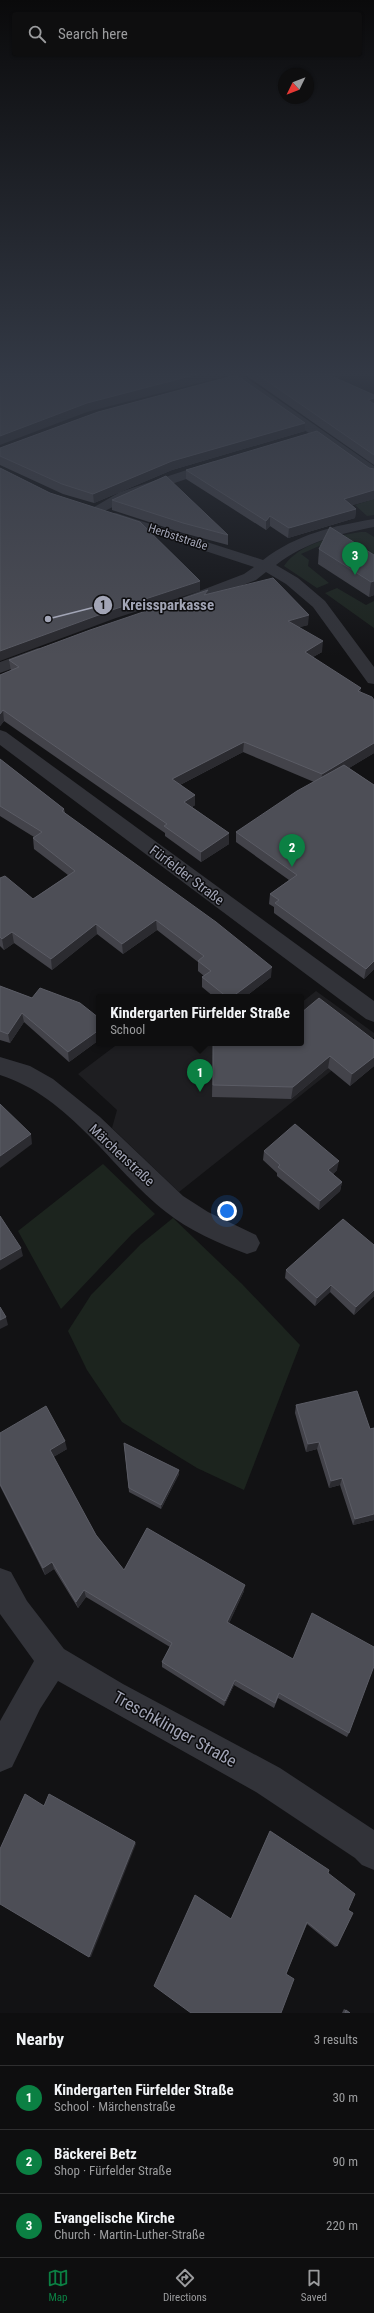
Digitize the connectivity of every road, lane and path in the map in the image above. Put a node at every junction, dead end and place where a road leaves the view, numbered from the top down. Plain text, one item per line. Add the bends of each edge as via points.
1 (207, 468) edge
2 (374, 523) edge
3 (267, 566) junction
4 (164, 609) edge
5 (55, 647) edge
6 (0, 668) edge
7 (374, 679) edge
8 (0, 736) edge
9 (374, 1013) edge
10 (0, 1066) edge
11 (247, 1243) dead end
12 (0, 1582) edge
13 (53, 1660) junction
14 (0, 1755) edge
15 (374, 1853) edge

1 - 3 street, Herbststraße via 89,508
2 - 3 street via 327,532 303,541 284,551
3 - 4 street via 250,577 222,589
3 - 7 street, Herbststraße via 292,581 319,604
5 - 6 street
8 - 9 street, Fürfelder Straße
10 - 11 street, Märchenstraße via 30,1076 58,1095 176,1205
12 - 13 street, Treschklinger Straße via 16,1612
13 - 14 street via 29,1698
13 - 15 street, Treschklinger Straße via 268,1780

